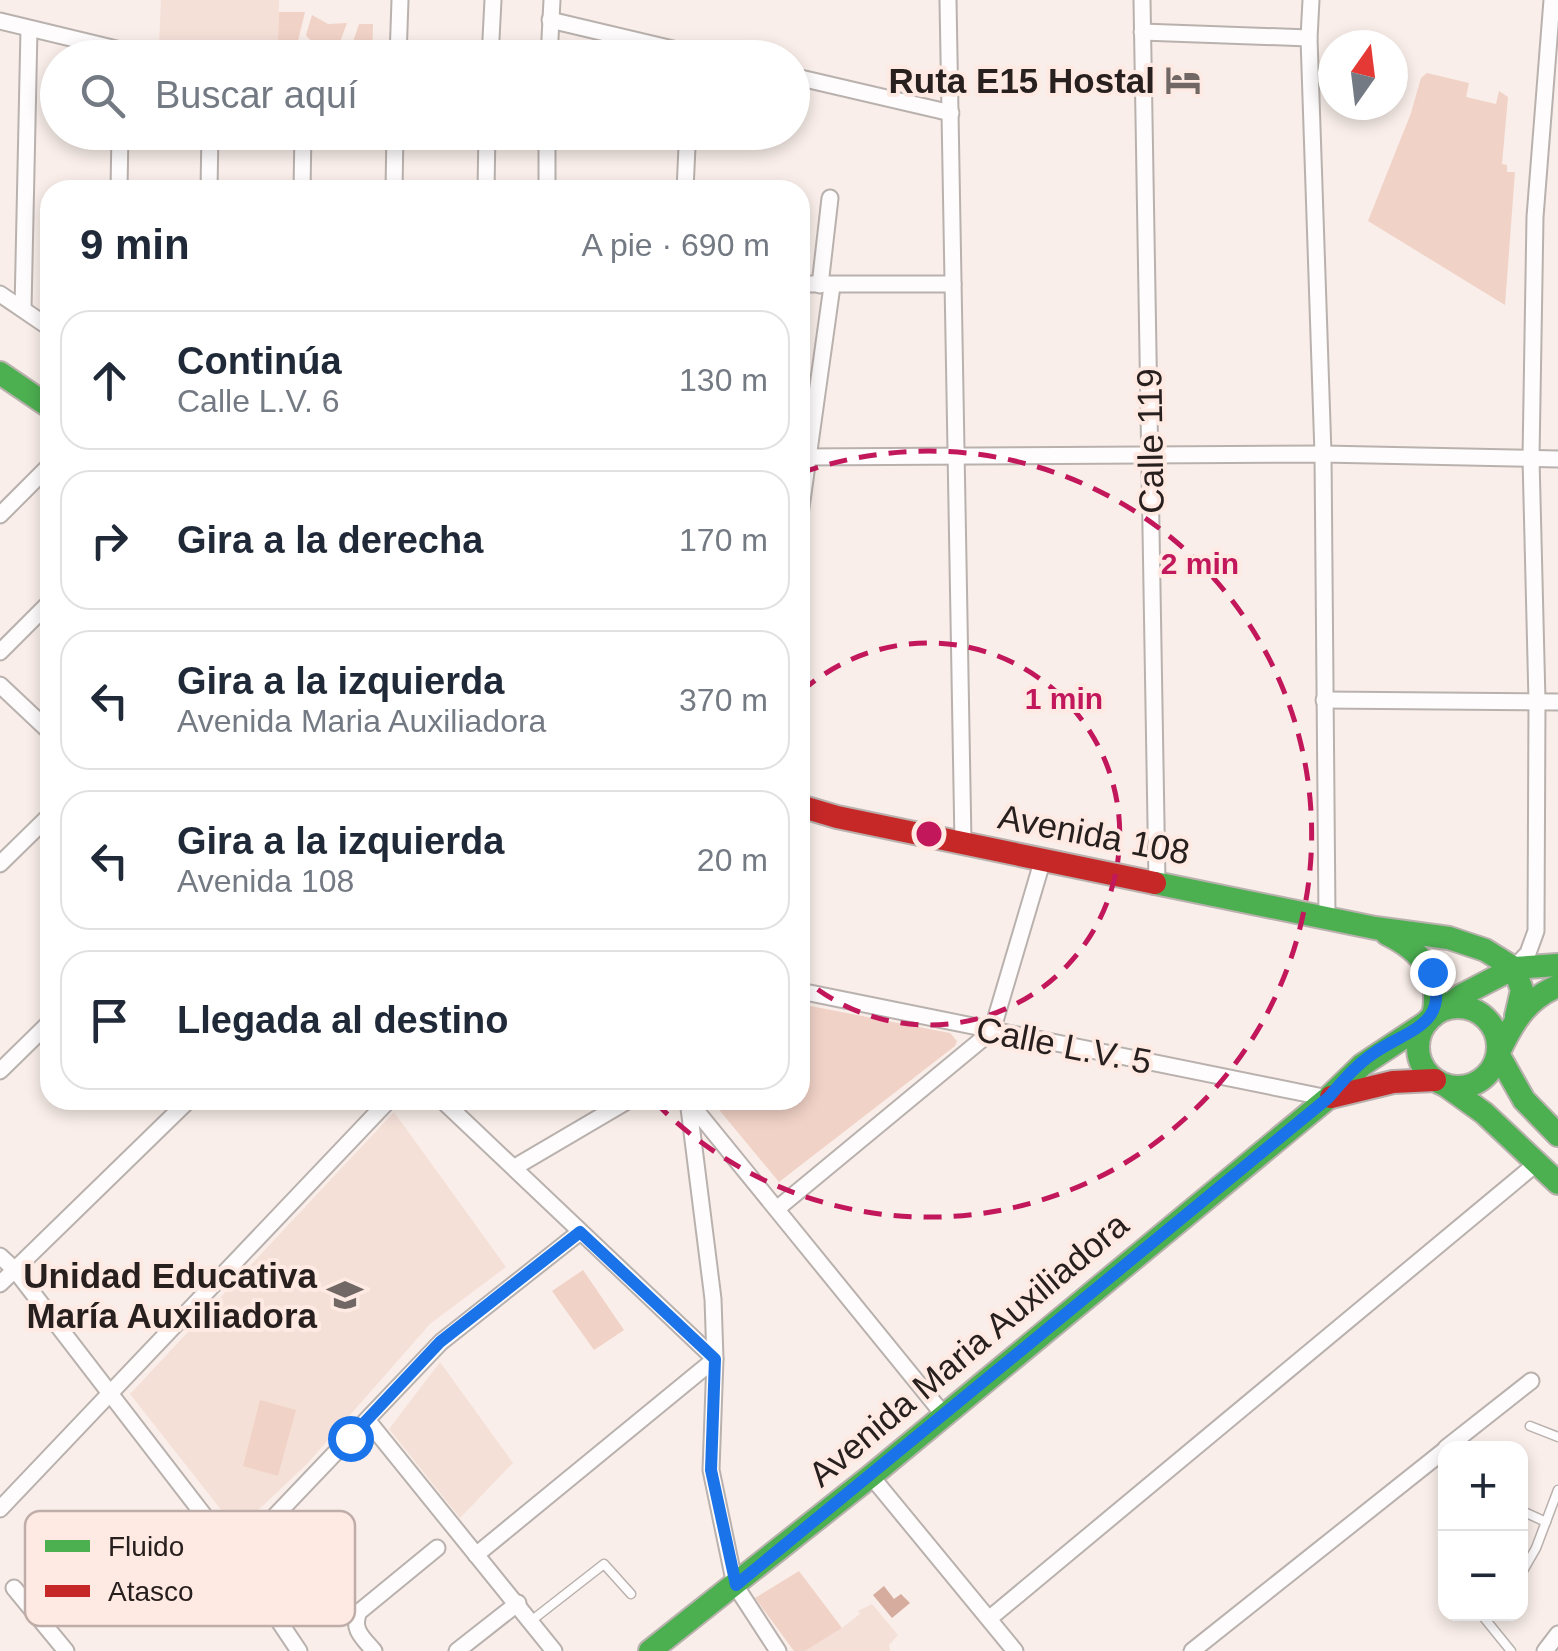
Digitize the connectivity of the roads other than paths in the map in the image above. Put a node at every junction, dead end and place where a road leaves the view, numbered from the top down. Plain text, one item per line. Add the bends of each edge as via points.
1 (400, 0) edge
2 (492, 0) edge
3 (552, 0) edge
4 (948, 0) edge
5 (1142, 0) edge
6 (1310, 0) edge
7 (1552, 0) edge
8 (550, 20) junction
9 (0, 22) edge
10 (29, 29) junction
11 (1142, 32) junction
12 (1309, 38) junction
13 (68, 40) edge
14 (399, 40) edge
15 (491, 40) edge
16 (549, 40) edge
17 (635, 40) edge
18 (1553, 72) edge
19 (810, 80) edge
20 (951, 113) junction
21 (120, 150) edge
22 (210, 150) edge
23 (303, 150) edge
24 (395, 150) edge
25 (487, 150) edge
26 (547, 150) edge
27 (687, 150) edge
28 (119, 180) edge
29 (210, 180) edge
30 (302, 180) edge
31 (394, 180) edge
32 (486, 180) edge
33 (547, 180) edge
34 (685, 180) edge
35 (830, 198) dead end
36 (953, 284) junction
37 (810, 285) edge
38 (826, 286) junction
39 (0, 294) edge
40 (23, 309) junction
41 (40, 321) edge
42 (0, 372) edge
43 (40, 401) edge
44 (810, 411) edge
45 (1324, 454) junction
46 (1151, 455) junction
47 (810, 458) edge
48 (958, 458) junction
49 (1531, 458) junction
50 (1558, 458) edge
51 (40, 475) edge
52 (0, 515) edge
53 (40, 612) edge
54 (0, 652) edge
55 (0, 685) edge
56 (1324, 700) junction
57 (1536, 701) junction
58 (1558, 702) edge
59 (40, 723) edge
60 (810, 809) edge
61 (40, 824) edge
62 (963, 843) junction
63 (1043, 859) junction
64 (0, 864) edge
65 (1157, 882) junction
66 (1327, 917) junction
67 (1375, 928) junction
68 (1558, 965) edge
69 (1514, 968) junction
70 (1558, 986) edge
71 (810, 993) edge
72 (1433, 1016) junction
73 (1515, 1018) junction
74 (992, 1031) junction
75 (40, 1032) edge
76 (1498, 1054) junction
77 (0, 1071) edge
78 (1440, 1082) junction
79 (1328, 1098) junction
80 (179, 1110) edge
81 (379, 1110) edge
82 (453, 1110) edge
83 (613, 1110) edge
84 (690, 1110) edge
85 (696, 1110) edge
86 (1558, 1135) edge
87 (1537, 1163) junction
88 (515, 1167) junction
89 (1558, 1182) edge
90 (778, 1208) junction
91 (580, 1232) junction
92 (0, 1256) edge
93 (15, 1270) junction
94 (0, 1284) edge
95 (715, 1359) junction
96 (1530, 1381) dead end
97 (109, 1394) junction
98 (943, 1414) junction
99 (368, 1421) junction
100 (1530, 1426) dead end
101 (1558, 1437) edge
102 (1456, 1441) edge
103 (1438, 1455) edge
104 (870, 1476) junction
105 (1558, 1490) edge
106 (0, 1509) edge
107 (200, 1511) edge
108 (281, 1511) edge
109 (1528, 1514) edge
110 (1546, 1522) junction
111 (438, 1548) dead end
112 (476, 1555) junction
113 (1528, 1559) edge
114 (736, 1585) junction
115 (14, 1588) dead end
116 (631, 1594) dead end
117 (25, 1601) edge
118 (518, 1603) junction
119 (990, 1618) junction
120 (1489, 1621) edge
121 (531, 1622) junction
122 (45, 1626) edge
123 (282, 1626) edge
124 (1558, 1634) edge
125 (66, 1651) edge
126 (299, 1651) edge
127 (374, 1651) edge
128 (458, 1651) edge
129 (554, 1651) edge
130 (650, 1651) edge
131 (778, 1651) edge
132 (1014, 1651) edge
133 (1192, 1651) edge
134 (1511, 1651) edge
135 (1544, 1651) edge

1 - 14 street
2 - 15 street
3 - 8 street
4 - 20 street
5 - 11 street, Calle 119
6 - 12 street
7 - 18 street
8 - 16 street
8 - 17 street
9 - 10 street
10 - 13 street
10 - 40 street
11 - 12 street
11 - 46 street, Calle 119
12 - 45 street
18 - 49 street via 1535,218
19 - 20 street
20 - 36 street
21 - 28 street
22 - 29 street
23 - 30 street
24 - 31 street
25 - 32 street
26 - 33 street
27 - 34 street
35 - 38 street
36 - 38 street
36 - 48 street
37 - 38 street
38 - 44 street
39 - 40 street
40 - 41 street
42 - 43 main road
45 - 46 street
45 - 49 street
45 - 56 street
46 - 48 street
46 - 65 street, Calle 119
47 - 48 street
48 - 62 street
49 - 50 street
49 - 57 street
51 - 52 street
53 - 54 street
55 - 59 street
56 - 57 street
56 - 66 street
57 - 58 street
57 - 69 street via 1536,932
60 - 62 main road, Avenida 108
61 - 64 street
62 - 63 main road, Avenida 108
63 - 65 main road, Avenida 108
63 - 74 street
65 - 66 main road, Avenida 108
66 - 67 main road, Avenida 108
67 - 69 main road, Avenida 108 via 1481,948
67 - 72 main road, Avenida 108 via 1427,962 1438,993
68 - 69 main road
69 - 72 main road
69 - 73 main road via 1522,990
70 - 73 main road
71 - 74 street, Calle L.V. 5
72 - 76 main road via 1465,1007 1487,1019
72 - 78 main road via 1418,1046 1420,1059
72 - 79 main road, Avenida Maria Auxiliadora via 1372,1054
73 - 76 main road
74 - 79 street, Calle L.V. 5
74 - 90 street
75 - 77 street
76 - 78 main road via 1473,1084
76 - 86 main road via 1524,1100
78 - 79 main road, Avenida Maria Auxiliadora via 1376,1084
78 - 87 main road
79 - 98 main road, Avenida Maria Auxiliadora
80 - 93 street
81 - 97 street
82 - 88 street
83 - 88 street
84 - 95 street
85 - 90 street
87 - 89 main road
87 - 119 street
88 - 91 street
90 - 98 street
91 - 95 street
91 - 99 street via 440,1342
92 - 93 street
93 - 94 street
93 - 97 street
95 - 112 street
95 - 114 street via 711,1470
96 - 102 street
97 - 106 street
97 - 107 street
98 - 104 main road, Avenida Maria Auxiliadora
99 - 108 street
99 - 112 street
100 - 101 lane
103 - 133 street
104 - 114 main road, Avenida Maria Auxiliadora
104 - 119 street
105 - 110 lane
109 - 110 lane
110 - 113 lane
111 - 127 street via 359,1612 356,1630
112 - 118 street
114 - 130 main road, Avenida Maria Auxiliadora
114 - 131 street
115 - 117 street
116 - 121 lane via 604,1564
118 - 121 street
118 - 128 street
119 - 132 street
120 - 134 lane
121 - 129 street
122 - 125 street
123 - 126 street
124 - 135 street

